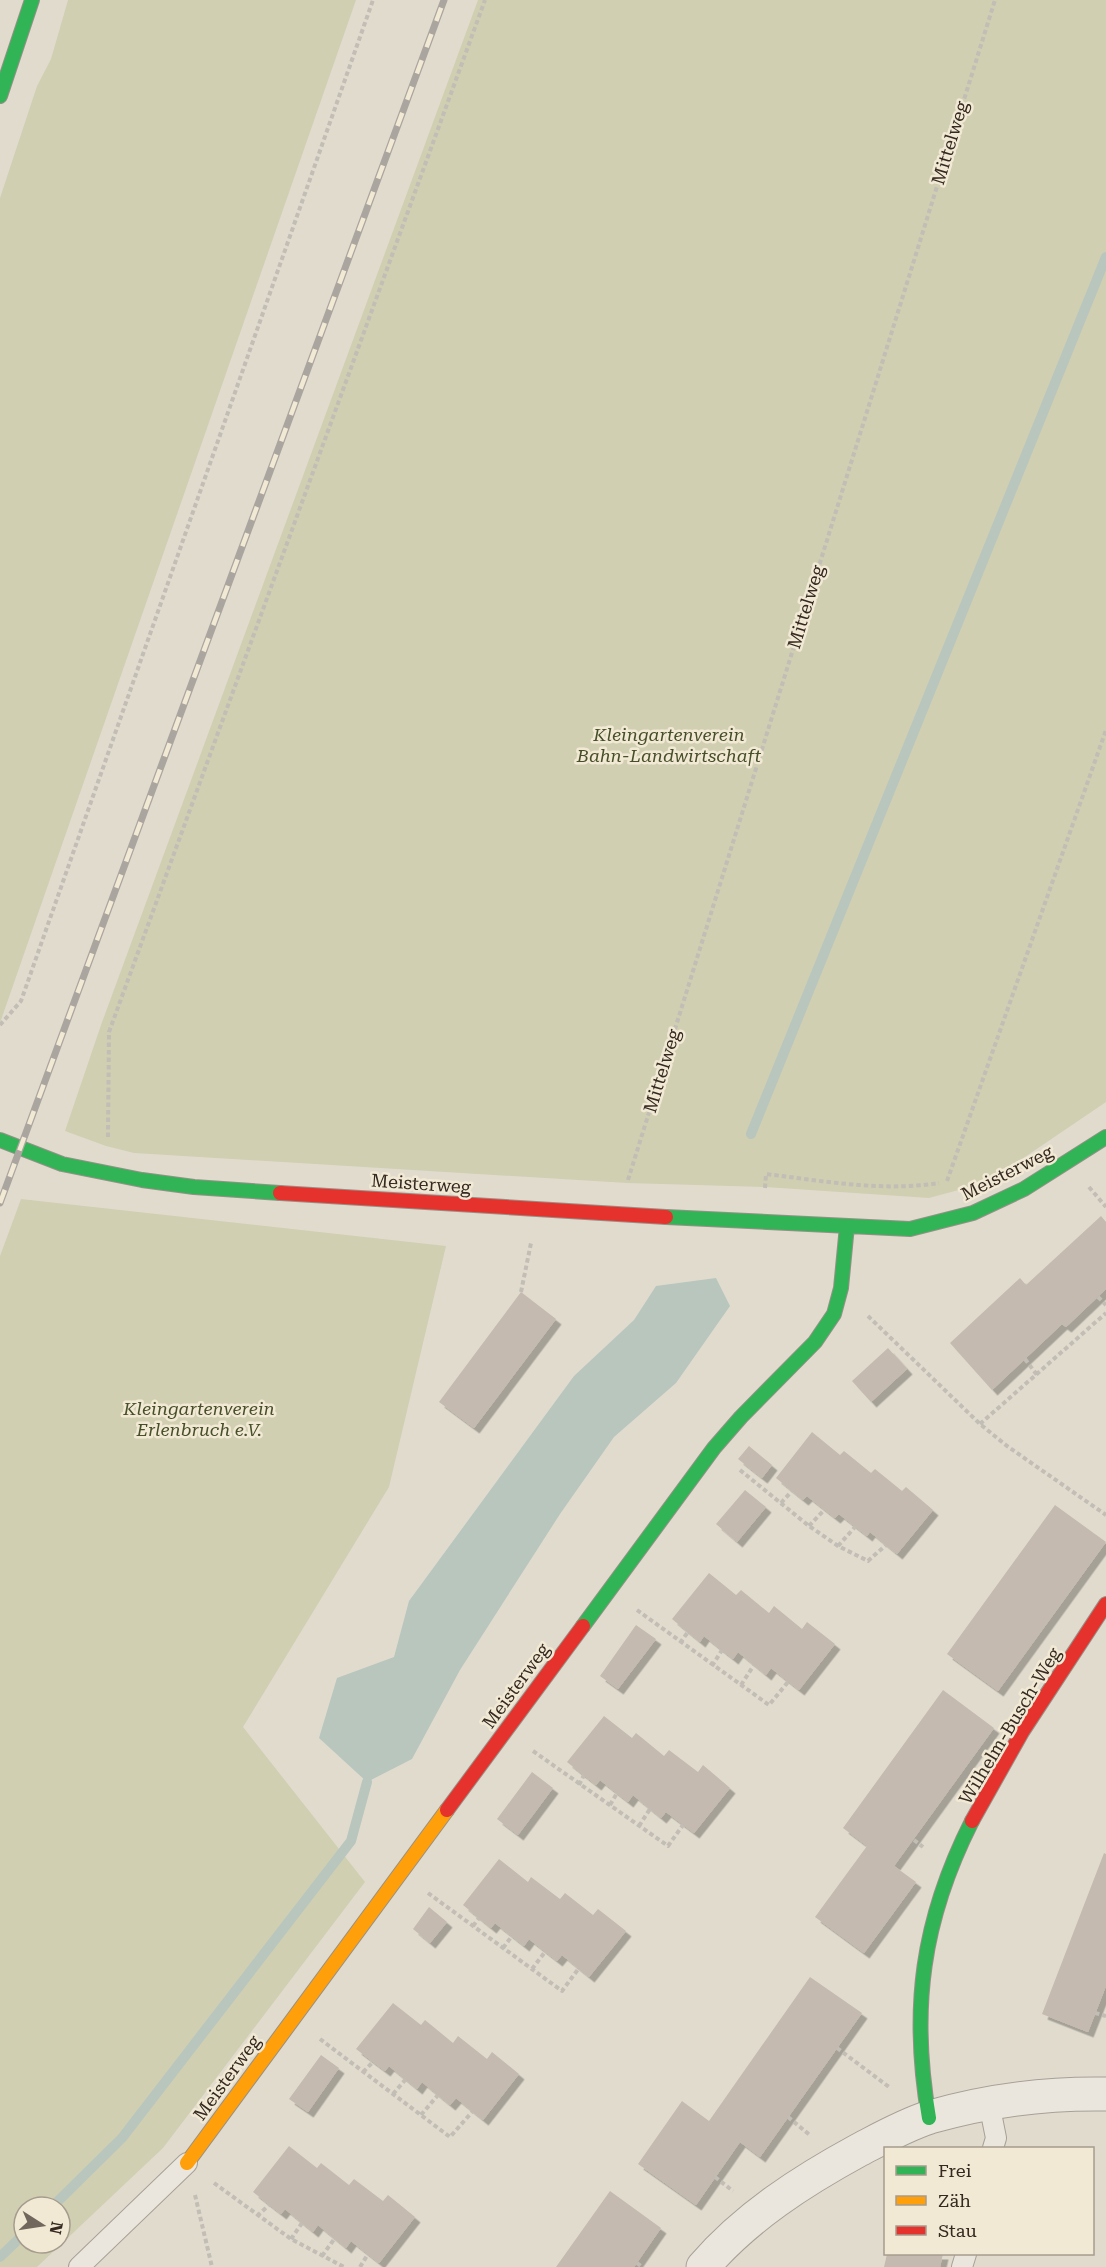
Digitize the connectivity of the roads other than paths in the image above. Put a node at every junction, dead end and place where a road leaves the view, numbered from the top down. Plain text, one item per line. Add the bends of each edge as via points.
1 (32, 0) edge
2 (0, 96) edge
3 (1106, 1137) edge
4 (0, 1140) edge
5 (847, 1226) junction
6 (1106, 1604) edge
7 (1106, 2094) edge
8 (989, 2103) junction
9 (928, 2118) junction
10 (993, 2147) edge
11 (187, 2163) joint
12 (79, 2267) edge
13 (703, 2267) edge

1 - 2 street
3 - 5 street, Meisterweg via 1024,1189 973,1213 910,1229
4 - 5 street, Meisterweg via 62,1164 194,1187
5 - 11 street, Meisterweg via 841,1288 834,1314 815,1342 714,1448
6 - 9 street, Wilhelm-Busch-Weg via 991,1785 951,1867 932,1928 920,2001 921,2066
7 - 8 street
8 - 9 street
8 - 10 lane via 996,2138
9 - 13 street via 885,2136 800,2184 735,2235
11 - 12 lane

